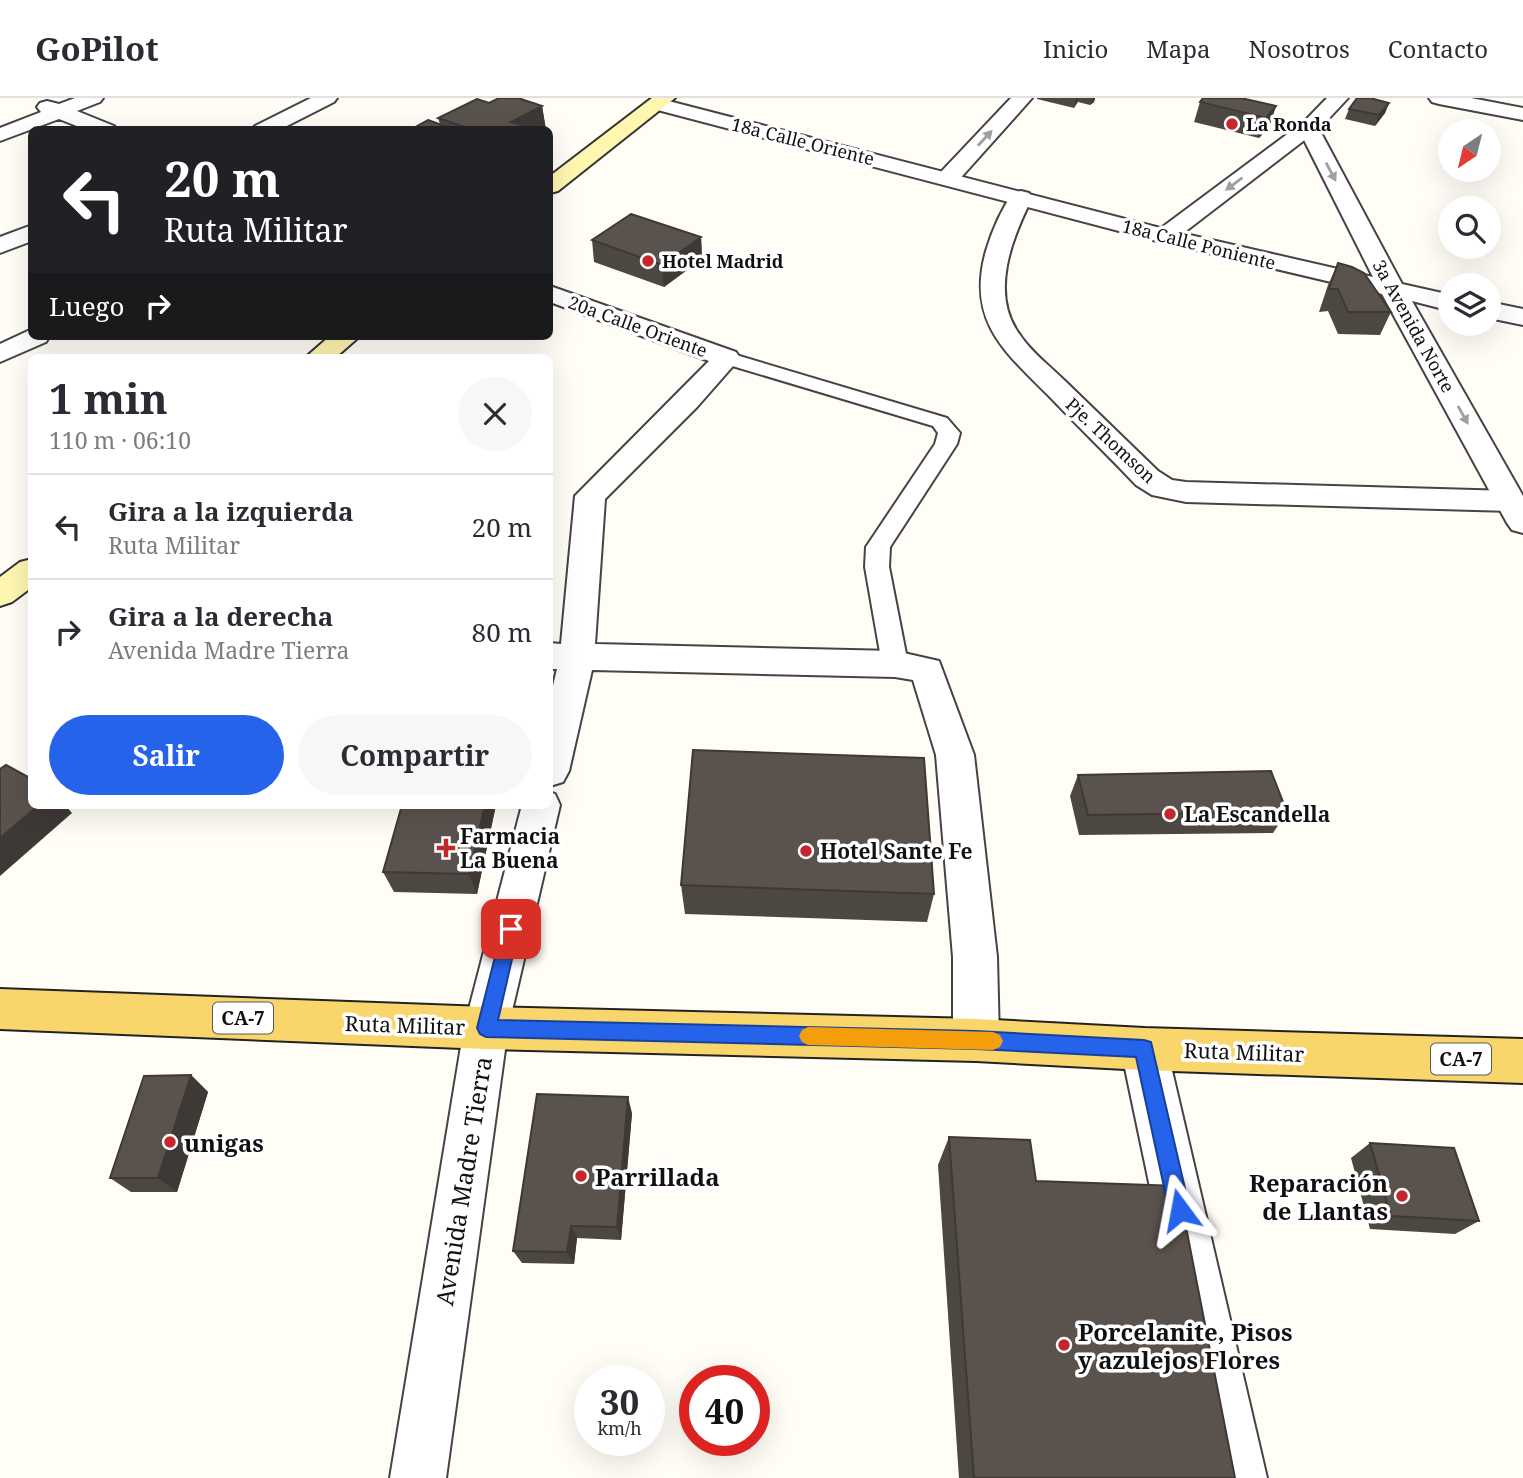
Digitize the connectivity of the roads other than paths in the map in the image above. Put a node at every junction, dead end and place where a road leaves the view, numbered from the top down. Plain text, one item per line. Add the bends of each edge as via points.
1 (24, 98) edge
2 (93, 98) edge
3 (327, 98) edge
4 (1022, 98) edge
5 (1338, 98) edge
6 (1439, 98) edge
7 (661, 101) edge
8 (59, 112) junction
9 (1523, 114) edge
10 (96, 126) edge
11 (270, 126) edge
12 (1308, 128) junction
13 (0, 135) edge
14 (948, 178) junction
15 (553, 184) edge
16 (1021, 198) junction
17 (28, 234) edge
18 (1165, 236) junction
19 (0, 246) edge
20 (1393, 291) junction
21 (553, 295) edge
22 (1438, 300) edge
23 (1501, 312) edge
24 (1523, 317) edge
25 (32, 340) edge
26 (342, 340) edge
27 (323, 354) edge
28 (726, 358) junction
29 (7, 360) edge
30 (1517, 512) edge
31 (28, 573) edge
32 (0, 594) edge
33 (563, 657) edge
34 (895, 664) junction
35 (553, 745) edge
36 (540, 809) edge
37 (0, 1009) edge
38 (486, 1028) junction
39 (976, 1040) junction
40 (1144, 1049) junction
41 (1523, 1061) edge
42 (418, 1478) edge
43 (1239, 1478) edge

1 - 8 street
2 - 8 street
3 - 11 street
14 -> 4 street
5 - 12 street
6 - 9 street
7 - 14 street, 18a Calle Oriente
7 - 15 main road
8 - 10 street
8 - 13 street
12 -> 18 street
12 -> 20 street, 3a Avenida Norte
14 - 16 street, 18a Calle Poniente
16 - 18 street, 18a Calle Poniente
16 - 30 street, Pje. Thomson via 1007,224 995,267 994,302 1000,326 1022,354 1147,478 1163,488 1186,492
17 - 19 street
18 - 20 street, 18a Calle Poniente
20 - 22 street, 18a Calle Poniente
20 -> 30 street, 3a Avenida Norte
21 - 28 street, 20a Calle Oriente
23 - 24 street
25 - 29 street
26 - 27 main road
28 - 33 street via 590,496
28 - 34 lane via 940,422 949,433 878,547 877,567
31 - 32 main road
33 - 34 street
33 - 35 street
34 - 39 street via 927,670 955,755 975,957
36 - 38 street, Avenida Madre Tierra
37 - 38 main road, Ruta Militar / CA-7
38 - 39 main road, Ruta Militar / CA-7
38 - 42 street, Avenida Madre Tierra
39 - 40 main road, Ruta Militar / CA-7
40 - 41 main road, Ruta Militar / CA-7
40 - 43 street

